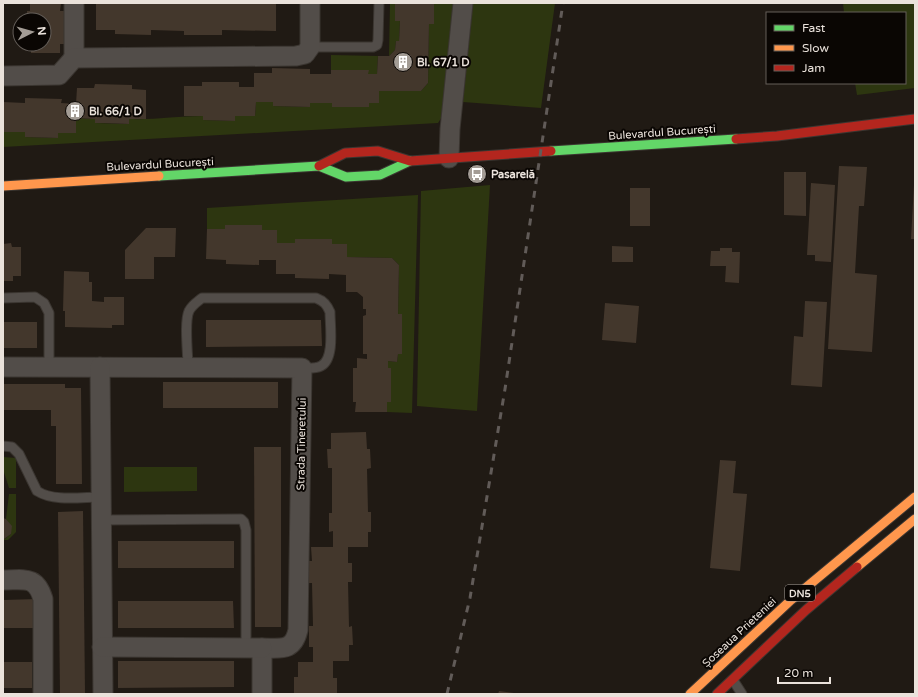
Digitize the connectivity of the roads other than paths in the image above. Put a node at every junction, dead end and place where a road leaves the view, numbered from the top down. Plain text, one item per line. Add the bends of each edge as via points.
1 (74, 3) edge
2 (310, 3) edge
3 (379, 3) edge
4 (463, 3) edge
5 (310, 47) junction
6 (74, 58) junction
7 (3, 76) edge
8 (915, 119) edge
9 (450, 158) junction
10 (410, 161) junction
11 (319, 166) junction
12 (3, 186) edge
13 (3, 298) edge
14 (3, 366) edge
15 (49, 367) junction
16 (100, 367) junction
17 (188, 367) junction
18 (302, 368) junction
19 (3, 446) edge
20 (101, 497) junction
21 (915, 497) edge
22 (915, 519) edge
23 (101, 520) junction
24 (3, 580) edge
25 (102, 648) junction
26 (254, 648) junction
27 (733, 680) junction
28 (43, 694) edge
29 (103, 694) edge
30 (262, 694) edge
31 (690, 694) edge
32 (717, 694) edge
33 (742, 694) edge

1 - 6 street
2 - 5 street
3 - 5 lane via 377,45
4 - 9 street via 450,129
5 - 6 street via 305,54 296,56
6 - 7 street via 59,75
8 - 9 main road, Bulevardul București via 777,136
9 - 10 main road, Bulevardul București
10 - 11 main road, Bulevardul București via 378,151 345,153
10 - 11 main road, Bulevardul București via 380,175 346,177
11 - 12 main road, Bulevardul București
13 - 15 lane via 34,297 44,303 49,313
14 - 15 street
15 - 16 street
16 - 17 street
16 - 20 street
17 - 18 street
17 - 18 lane via 187,321 189,312 202,298 316,298 328,306 330,312 330,355 322,366
18 - 26 street, Strada Tineretului via 298,630 296,638 289,646
19 - 20 lane via 12,447 19,454 37,491 41,494 51,497
20 - 23 street
21 - 31 main road, Șoseaua Prieteniei / DN5 via 791,600
22 - 27 main road, DN5 via 806,610
23 - 25 street
23 - 26 lane via 241,519 246,530
24 - 28 street via 35,582 40,590 43,599
25 - 26 street
25 - 29 street
26 - 30 street
27 - 32 main road, DN5
27 - 33 lane

